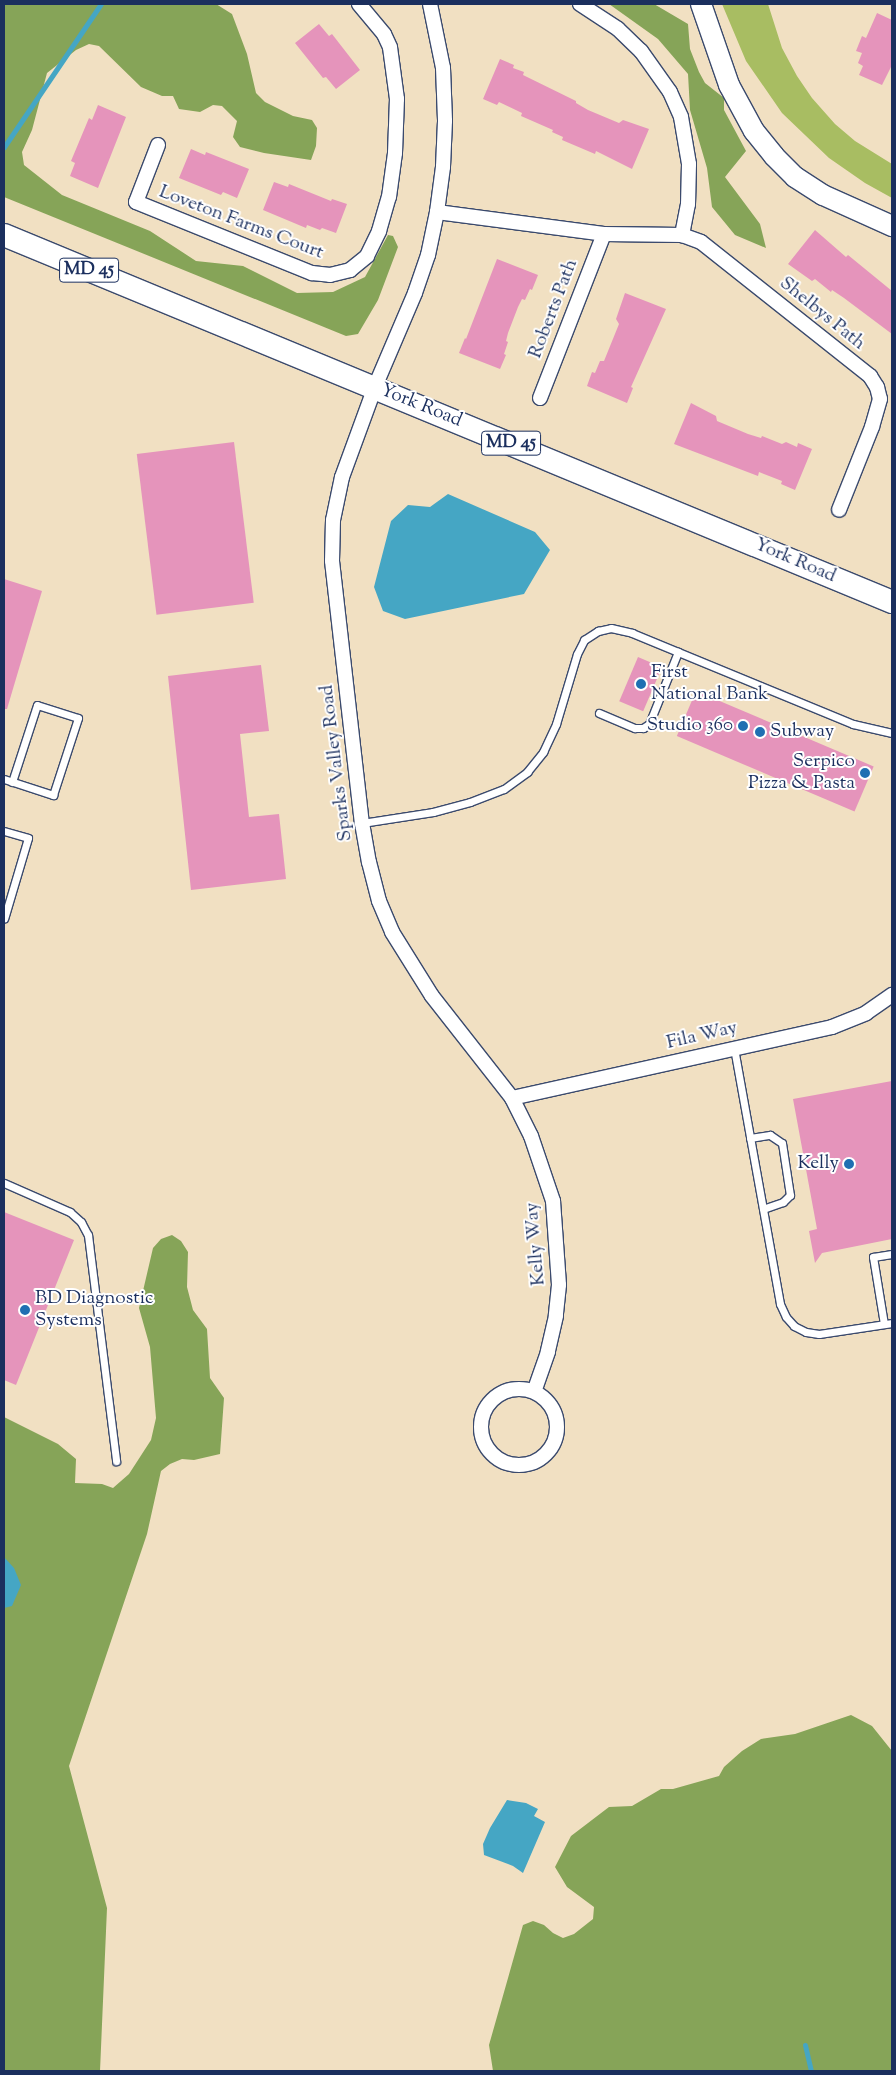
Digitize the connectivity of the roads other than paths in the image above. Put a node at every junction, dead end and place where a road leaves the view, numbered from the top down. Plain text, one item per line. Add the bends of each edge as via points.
1 (430, 4) edge
2 (580, 4) edge
3 (701, 4) edge
4 (363, 5) edge
5 (158, 145) dead end
6 (437, 212) junction
7 (892, 226) edge
8 (604, 234) junction
9 (682, 234) junction
10 (4, 235) edge
11 (376, 387) junction
12 (540, 398) dead end
13 (839, 510) dead end
14 (892, 602) edge
15 (678, 652) junction
16 (599, 713) dead end
17 (892, 733) edge
18 (4, 780) edge
19 (12, 782) junction
20 (362, 823) junction
21 (4, 831) edge
22 (4, 918) edge
23 (892, 995) edge
24 (734, 1048) junction
25 (512, 1098) junction
26 (750, 1138) junction
27 (4, 1183) edge
28 (763, 1209) junction
29 (892, 1254) edge
30 (892, 1323) edge
31 (884, 1324) junction
32 (534, 1392) junction
33 (116, 1460) dead end

1 - 6 street, Sparks Valley Road via 443,68 445,121
2 - 9 street via 618,29 641,52 670,92 681,117 689,164 688,204
3 - 7 street via 730,85 754,131 774,156 795,177 823,195
4 - 5 street, Loveton Farms Court via 390,47 397,117 389,197 380,231 367,256 350,270 330,275 312,273 136,202
6 - 8 street, Roberts Path
6 - 11 street, Sparks Valley Road via 418,286
8 - 9 street, Roberts Path
8 - 12 street, Roberts Path
9 - 13 street, Shelbys Path via 701,242 730,264 870,376 877,386 880,399 872,427
10 - 11 main road, York Road / MD 45
11 - 14 main road, York Road / MD 45
11 - 20 street, Sparks Valley Road via 342,477 334,511 332,541
15 - 16 lane via 649,724 634,728
15 - 17 lane via 852,724
15 - 20 lane via 632,633 611,628 598,631 584,640 556,724 543,752 527,772 504,789 470,802 433,812
18 - 19 lane
19 - 19 lane via 37,705 78,718 53,795
20 - 25 street, Sparks Valley Road via 379,901 392,932 432,996
21 - 22 lane via 28,838
23 - 24 street, Fila Way via 866,1013 832,1026
24 - 25 street, Fila Way
24 - 26 lane
25 - 32 street, Kelly Way via 543,1166 553,1201 558,1242 556,1316
26 - 28 lane
26 - 28 lane via 770,1136 782,1143 790,1195 783,1202
27 - 33 lane via 70,1212 88,1235
28 - 31 lane via 780,1304 794,1326 819,1334
29 - 31 lane via 873,1257
30 - 31 lane
32 - 32 street via 515,1390 496,1396 487,1406 482,1418 484,1443 503,1462 514,1465 537,1460 553,1443 556,1419 552,1408

